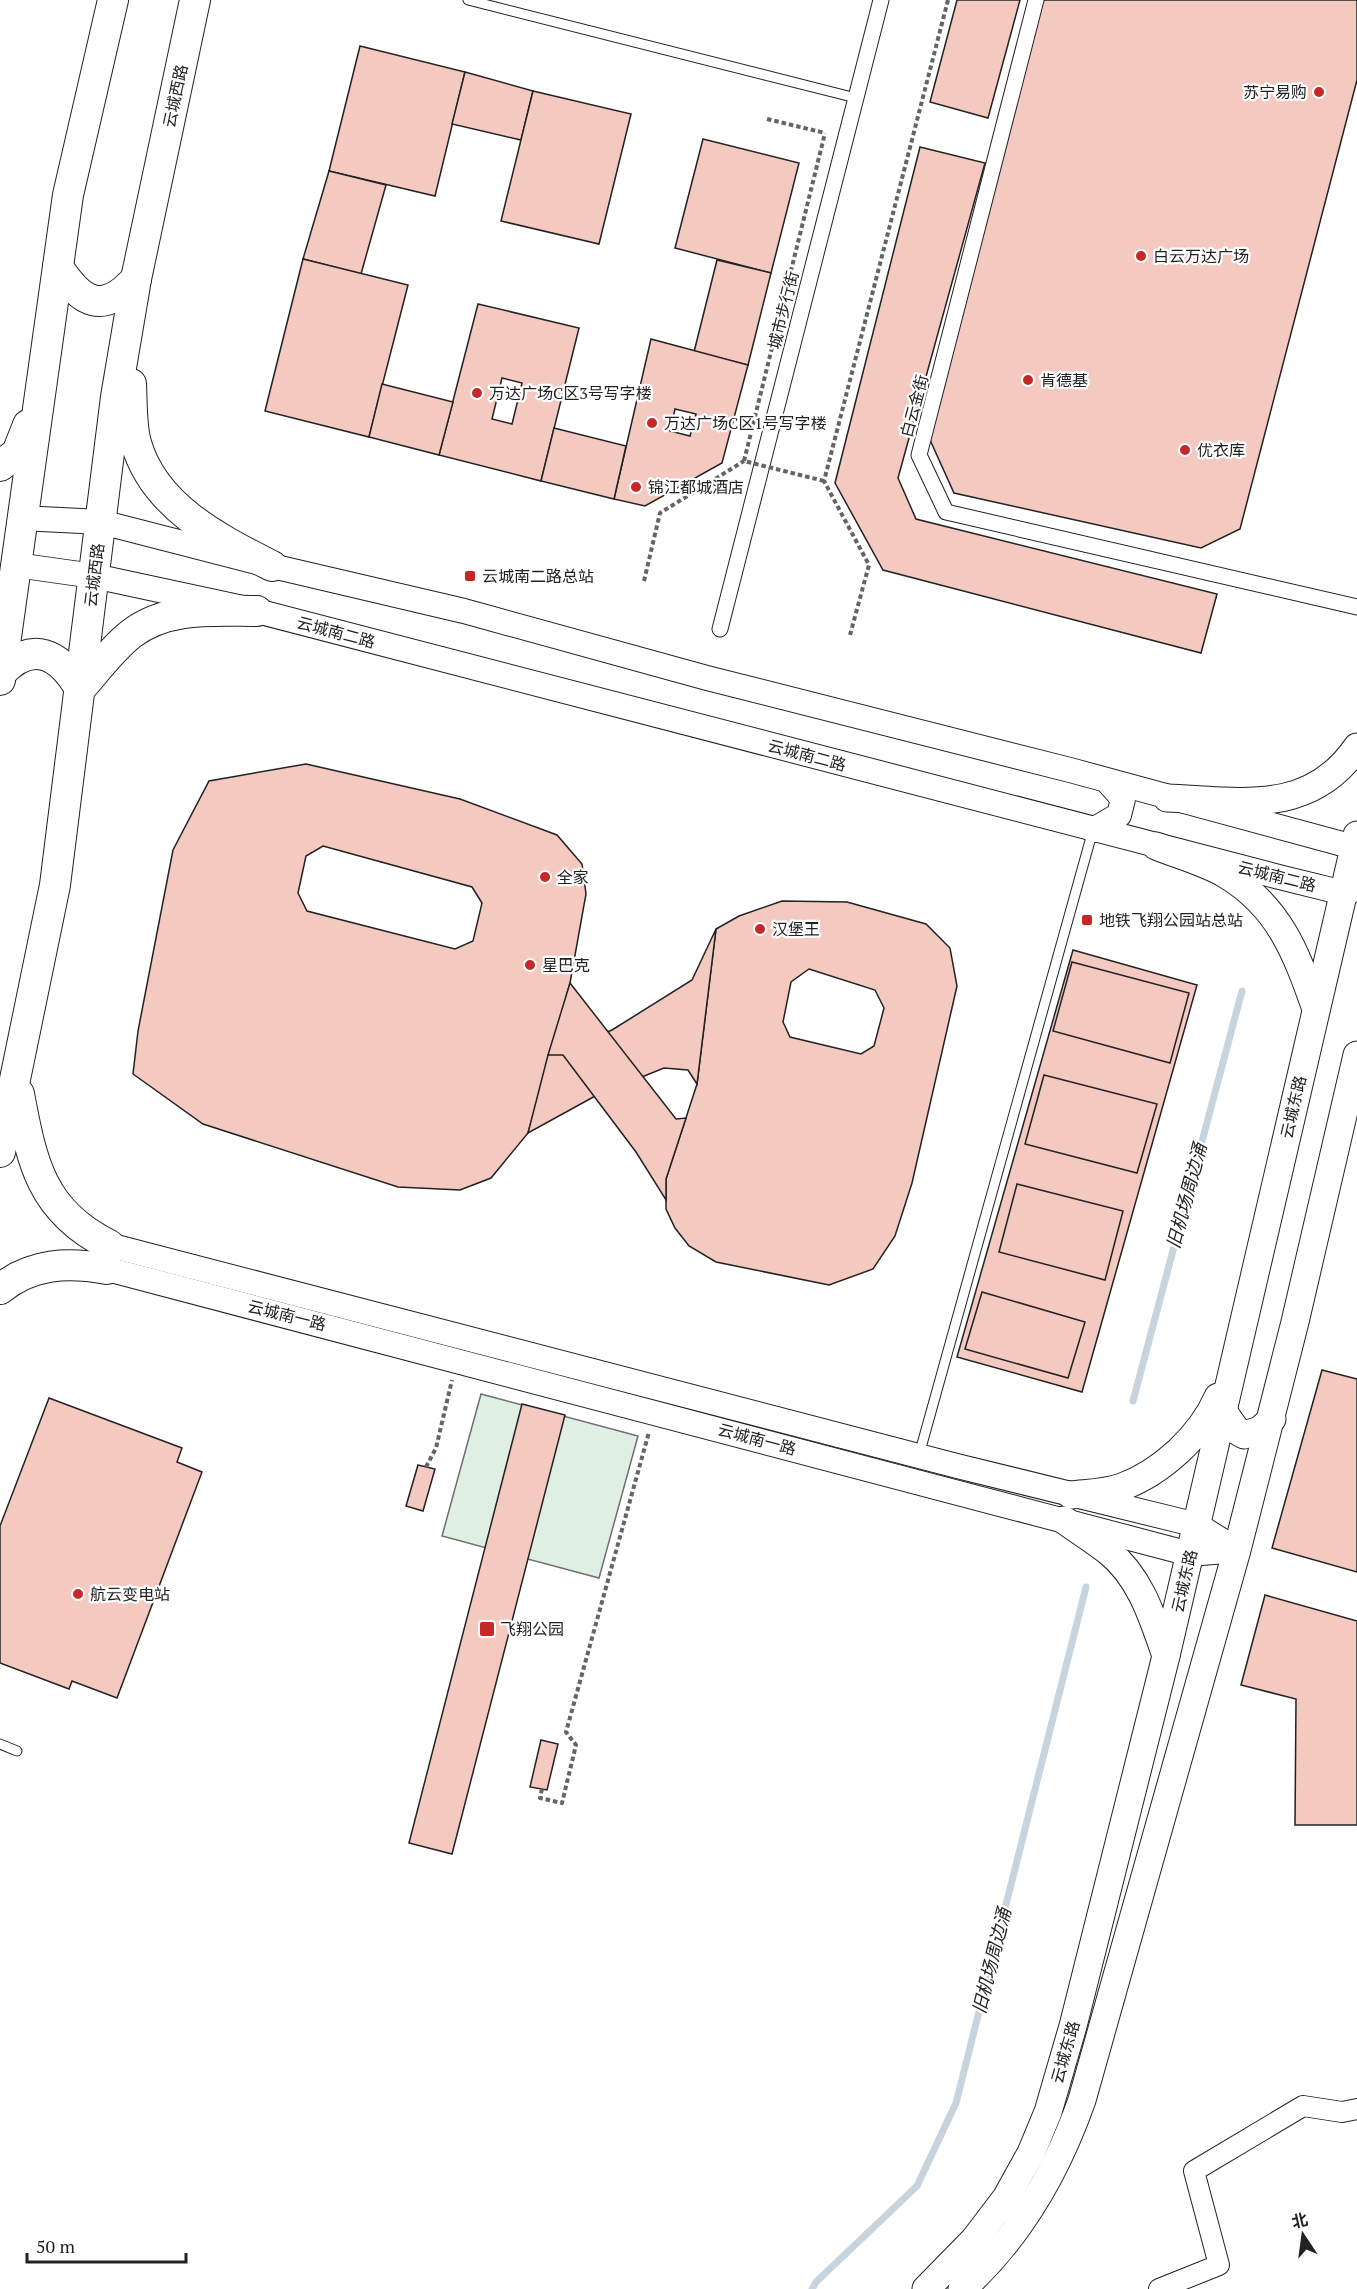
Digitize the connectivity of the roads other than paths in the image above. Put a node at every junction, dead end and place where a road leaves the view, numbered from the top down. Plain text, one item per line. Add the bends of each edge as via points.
1 (113, 0) edge
2 (195, 0) edge
3 (468, 0) edge
4 (881, 0) edge
5 (1036, 0) edge
6 (856, 98) junction
7 (58, 267) junction
8 (135, 279) junction
9 (127, 332) junction
10 (40, 397) junction
11 (0, 466) edge
12 (21, 518) junction
13 (101, 522) junction
14 (16, 565) junction
15 (272, 566) junction
16 (94, 576) junction
17 (1357, 607) edge
18 (257, 611) junction
19 (720, 629) dead end
20 (0, 676) edge
21 (80, 689) junction
22 (1357, 747) edge
23 (1108, 782) junction
24 (1167, 798) junction
25 (1093, 830) junction
26 (1356, 843) edge
27 (1156, 846) junction
28 (1350, 891) edge
29 (1316, 1009) junction
30 (1357, 1055) edge
31 (16, 1082) junction
32 (0, 1152) edge
33 (108, 1257) junction
34 (0, 1289) edge
35 (1232, 1365) junction
36 (1223, 1411) junction
37 (1272, 1419) junction
38 (919, 1456) junction
39 (1068, 1508) junction
40 (1197, 1525) junction
41 (1237, 1550) junction
42 (1190, 1554) junction
43 (1166, 1656) junction
44 (0, 1744) edge
45 (17, 1751) dead end
46 (1357, 2109) edge
47 (926, 2289) edge
48 (962, 2289) edge
49 (1159, 2289) edge

1 - 7 main road via 68,195
2 - 8 main road, 云城西路
3 - 6 lane
4 - 6 street, 城市步行街
5 - 17 street, 白云金街 via 919,455 946,512
6 - 19 street, 城市步行街
7 - 8 main road via 92,301 102,303 113,299
7 - 10 main road
8 - 9 main road, 云城西路
9 - 13 main road, 云城西路
9 - 15 main road via 134,425 143,462 176,506 214,536
10 - 11 main road via 17,453
10 - 12 main road
12 - 13 street
12 - 14 main road
13 - 15 street
13 - 16 main road, 云城西路
14 - 16 street, 云城南二路
14 - 20 main road
15 - 23 street via 464,611
16 - 18 street, 云城南二路
16 - 21 main road, 云城西路
18 - 21 main road via 189,611 159,619 131,634
18 - 25 street, 云城南二路
20 - 21 main road via 11,662 29,653 42,653 60,662
21 - 31 main road, 云城西路 via 55,885
22 - 24 main road via 1325,780 1296,796 1237,801
23 - 24 street
23 - 25 street via 1123,799 1119,815
24 - 26 street
25 - 27 street, 云城南二路
25 - 38 lane
26 - 28 main road, 云城东路
27 - 28 street, 云城南二路
27 - 29 main road via 1223,873 1263,905 1282,927 1297,955
28 - 29 main road, 云城东路
29 - 35 main road, 云城东路
30 - 37 main road, 云城东路
31 - 32 main road, 云城西路
31 - 33 main road via 29,1152 46,1191
33 - 34 main road via 51,1265 24,1274
33 - 38 street, 云城南一路
33 - 39 street, 云城南一路 via 456,1359 654,1411
35 - 36 main road, 云城东路
35 - 39 main road via 1211,1412 1160,1467
36 - 37 main road via 1237,1431 1245,1435 1260,1430
36 - 40 main road, 云城东路
37 - 41 main road, 云城东路
38 - 39 street, 云城南一路
39 - 40 street, 云城南一路
39 - 42 street, 云城南一路
39 - 43 main road via 1128,1572 1142,1594
40 - 41 street, 云城南一路
40 - 42 main road, 云城东路
41 - 42 street, 云城南一路
41 - 48 main road, 云城东路 via 1067,2143 1024,2218
42 - 43 main road, 云城东路
43 - 47 main road, 云城东路 via 1048,2112 1006,2198 974,2240
44 - 45 lane
46 - 49 street via 1342,2112 1303,2106 1194,2171 1219,2265

